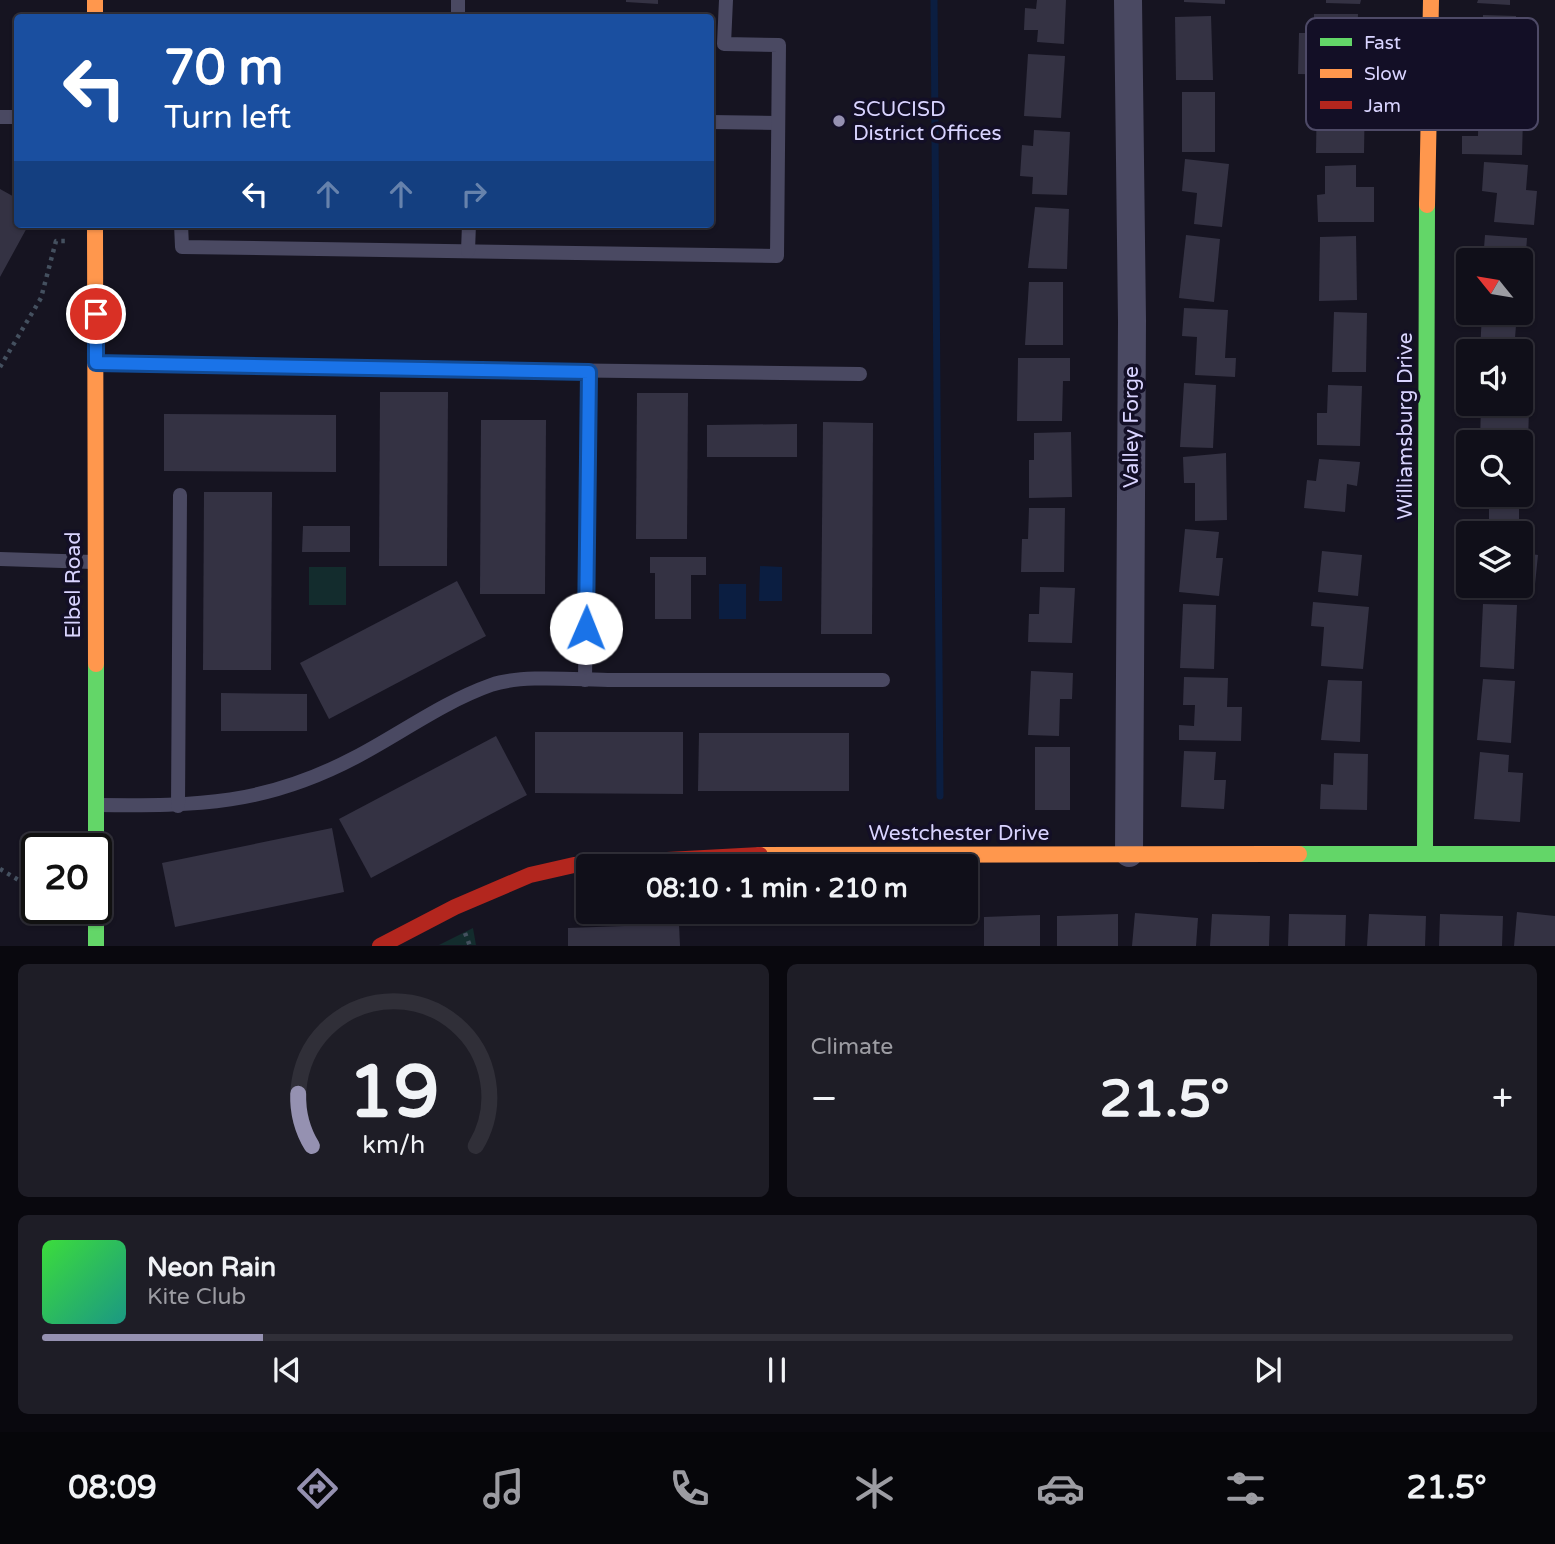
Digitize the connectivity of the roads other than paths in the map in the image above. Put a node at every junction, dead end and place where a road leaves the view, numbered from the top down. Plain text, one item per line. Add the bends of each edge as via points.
1 (726, 0) edge
2 (1128, 0) edge
3 (1431, 0) edge
4 (1431, 18) edge
5 (717, 43) edge
6 (714, 122) edge
7 (778, 123) junction
8 (1428, 130) edge
9 (181, 228) edge
10 (469, 228) edge
11 (95, 232) edge
12 (468, 251) junction
13 (96, 363) junction
14 (589, 372) junction
15 (860, 374) dead end
16 (180, 495) dead end
17 (0, 559) edge
18 (93, 562) junction
19 (585, 680) junction
20 (883, 680) dead end
21 (97, 805) junction
22 (178, 806) junction
23 (1129, 853) junction
24 (1425, 853) junction
25 (1555, 854) edge
26 (96, 946) edge
27 (380, 946) edge

1 - 5 lane
2 - 23 street, Valley Forge via 1132,321
3 - 4 street, Williamsburg Drive
5 - 7 lane via 779,45
6 - 7 lane
7 - 12 lane via 777,256
8 - 24 street, Williamsburg Drive
9 - 12 lane via 181,247
10 - 12 lane
11 - 13 street, Elbel Road
13 - 14 lane
13 - 18 street, Elbel Road
14 - 15 lane
14 - 19 lane
16 - 22 lane
17 - 18 lane
18 - 21 street, Elbel Road
19 - 20 lane
19 - 22 lane via 493,684 299,783 241,800
21 - 22 lane
21 - 26 street, Elbel Road
23 - 24 street, Westchester Drive
23 - 27 street, Westchester Drive via 719,855 575,865 530,875
24 - 25 street, Westchester Drive

